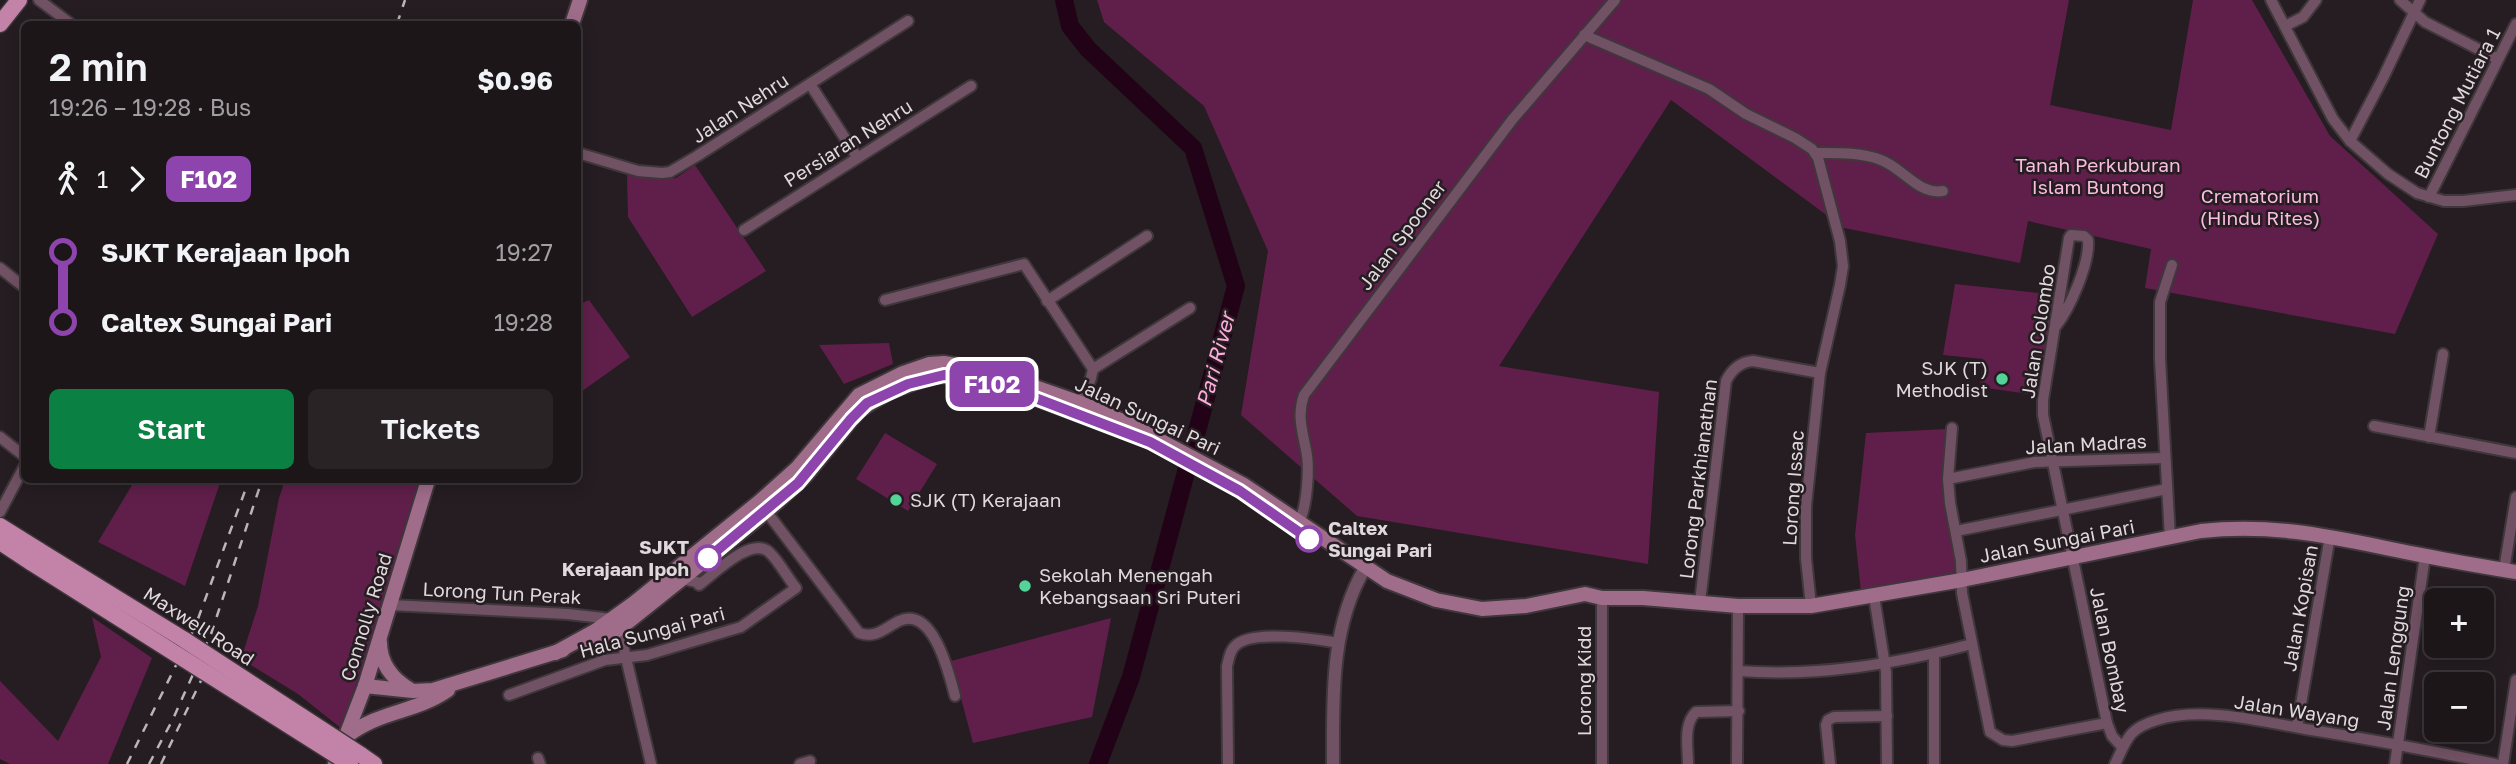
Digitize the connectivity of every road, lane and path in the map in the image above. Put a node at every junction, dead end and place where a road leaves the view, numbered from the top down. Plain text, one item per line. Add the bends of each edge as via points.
1 (19, 0) edge
2 (39, 0) edge
3 (580, 0) edge
4 (1615, 0) edge
5 (2271, 0) edge
6 (2316, 0) edge
7 (2400, 0) edge
8 (2420, 0) edge
9 (2414, 12) junction
10 (67, 21) edge
11 (573, 21) edge
12 (908, 21) dead end
13 (0, 24) edge
14 (2516, 24) edge
15 (2285, 26) junction
16 (1584, 34) junction
17 (2498, 59) junction
18 (810, 84) junction
19 (971, 86) dead end
20 (2350, 141) junction
21 (1815, 153) junction
22 (581, 154) edge
23 (857, 157) junction
24 (1943, 191) dead end
25 (2516, 195) edge
26 (2429, 197) junction
27 (744, 230) dead end
28 (1147, 236) dead end
29 (2172, 265) dead end
30 (0, 268) edge
31 (21, 285) edge
32 (885, 300) dead end
33 (1047, 301) junction
34 (1190, 308) dead end
35 (2056, 326) junction
36 (2443, 354) dead end
37 (1093, 369) junction
38 (1820, 373) junction
39 (1079, 408) junction
40 (2374, 426) dead end
41 (1952, 428) dead end
42 (0, 437) edge
43 (2430, 437) junction
44 (2516, 453) edge
45 (21, 454) edge
46 (2165, 458) junction
47 (2053, 460) junction
48 (21, 473) edge
49 (1948, 479) junction
50 (427, 483) edge
51 (1242, 488) junction
52 (2167, 489) junction
53 (2516, 497) edge
54 (763, 506) junction
55 (2064, 509) junction
56 (0, 512) edge
57 (1298, 522) junction
58 (0, 526) edge
59 (1956, 531) junction
60 (737, 534) junction
61 (2330, 536) junction
62 (2170, 538) junction
63 (0, 542) edge
64 (748, 549) junction
65 (2425, 556) junction
66 (36, 557) junction
67 (2072, 557) junction
68 (2510, 571) edge
69 (1362, 572) junction
70 (682, 579) junction
71 (1962, 580) junction
72 (1874, 596) junction
73 (1602, 598) junction
74 (1700, 602) junction
75 (390, 605) junction
76 (1738, 606) junction
77 (1811, 606) junction
78 (615, 624) junction
79 (380, 637) junction
80 (1339, 643) junction
81 (1972, 644) junction
82 (1934, 654) junction
83 (626, 657) junction
84 (1885, 664) junction
85 (1738, 671) junction
86 (2516, 680) edge
87 (461, 682) junction
88 (365, 686) junction
89 (413, 691) junction
90 (509, 695) dead end
91 (955, 696) dead end
92 (1739, 711) junction
93 (1887, 716) junction
94 (2107, 723) junction
95 (2297, 727) junction
96 (347, 736) junction
97 (2398, 744) junction
98 (2122, 747) junction
99 (361, 761) edge
100 (335, 764) edge
101 (651, 764) edge
102 (1228, 764) edge
103 (1333, 764) edge
104 (1602, 764) edge
105 (1688, 764) edge
106 (1737, 764) edge
107 (1829, 764) edge
108 (1887, 764) edge
109 (1934, 764) edge
110 (2115, 764) edge
111 (2395, 764) edge
112 (2495, 764) edge
113 (2503, 764) edge

1 - 13 main road
2 - 10 street
3 - 11 main road
4 - 16 street, Jalan Spooner
5 - 15 street
6 - 15 street via 2304,17
7 - 9 street
8 - 9 street
9 - 17 street
9 - 20 street
12 - 18 street, Jalan Nehru
14 - 17 street, Buntong Mutiara 1
15 - 20 street via 2333,119
16 - 21 street via 1709,89
16 - 57 street, Jalan Spooner via 1512,120 1304,395 1299,420 1308,473
17 - 26 street, Buntong Mutiara 1
18 - 22 street, Jalan Nehru via 670,172 638,170
18 - 23 street
19 - 23 street, Persiaran Nehru
20 - 26 street via 2404,186
21 - 24 street via 1880,159 1926,190
21 - 38 street, Lorong Issac via 1835,218 1843,266
23 - 27 street, Persiaran Nehru
25 - 26 street via 2463,201
28 - 33 street
29 - 46 street via 2160,302
30 - 31 street
32 - 33 street via 1024,264
33 - 37 street
34 - 37 street
35 - 35 street, Jalan Colombo via 2071,235 2084,236 2089,247 2066,313
35 - 47 street, Jalan Colombo via 2043,400
36 - 43 street
37 - 39 street
38 - 74 street, Lorong Parkhianathan via 1753,360 1730,373
38 - 77 street, Lorong Issac via 1805,530
39 - 51 main road, Jalan Sungai Pari via 1151,439
39 - 54 main road, Jalan Sungai Pari via 957,375 932,376 867,403
40 - 43 street
41 - 49 street
42 - 45 street
43 - 44 street
46 - 47 street, Jalan Madras
46 - 52 street
47 - 49 street, Jalan Madras
47 - 55 street, Jalan Colombo
48 - 56 street
49 - 59 street
50 - 75 main road, Connolly Road
51 - 57 main road, Jalan Sungai Pari
51 - 69 main road, Jalan Sungai Pari
52 - 55 street
52 - 62 street
53 - 68 street
54 - 60 main road, Jalan Sungai Pari
54 - 78 main road, Jalan Sungai Pari
54 - 91 street via 859,633 871,636 911,618 930,630
55 - 59 street
55 - 67 street, Jalan Colombo
57 - 69 main road, Jalan Sungai Pari
58 - 66 main road, Maxwell Road
59 - 71 street
60 - 64 street
60 - 70 main road, Jalan Sungai Pari
61 - 62 main road, Jalan Sungai Pari via 2242,528
61 - 65 main road, Jalan Sungai Pari
61 - 95 street, Jalan Kopisan
62 - 67 main road, Jalan Sungai Pari
63 - 66 main road, Maxwell Road
64 - 70 street via 699,585
64 - 83 street, Hala Sungai Pari via 768,551 796,588 741,627
65 - 68 main road, Jalan Sungai Pari
65 - 97 street, Jalan Lenggung
66 - 99 main road, Maxwell Road, bridge
67 - 71 main road, Jalan Sungai Pari
67 - 94 street, Jalan Bombay
69 - 73 main road, Jalan Sungai Pari via 1434,607 1473,616 1595,603
69 - 80 street via 1346,608
70 - 78 main road, Jalan Sungai Pari
71 - 72 main road, Jalan Sungai Pari
71 - 81 street
72 - 77 main road, Jalan Sungai Pari
72 - 84 street
73 - 74 main road, Jalan Sungai Pari
73 - 104 street, Lorong Kidd
74 - 76 main road, Jalan Sungai Pari
75 - 78 street, Lorong Tun Perak via 568,614
75 - 79 main road, Connolly Road
76 - 77 main road, Jalan Sungai Pari
76 - 85 street
78 - 83 street
78 - 87 main road via 555,653
79 - 88 main road, Connolly Road
79 - 89 main road via 389,673
80 - 102 street via 1273,637 1245,638 1236,644 1227,666
80 - 103 street via 1333,687
81 - 82 street
81 - 94 street via 1990,732 1996,737 2012,741
82 - 84 street
82 - 109 street
83 - 90 street, Hala Sungai Pari via 605,660
83 - 101 street
84 - 85 street via 1800,673
84 - 93 street
85 - 92 street
86 - 113 street
87 - 89 main road
87 - 96 main road via 432,701 373,719
88 - 89 main road
88 - 96 main road, Connolly Road
92 - 105 street via 1691,716
92 - 106 street
93 - 107 street via 1828,720
93 - 108 street
94 - 98 street, Jalan Bombay
95 - 97 street, Jalan Wayang
95 - 98 street, Jalan Wayang via 2184,715 2140,727
96 - 100 main road, Connolly Road
97 - 111 street, Jalan Lenggung
97 - 112 street, Jalan Wayang
98 - 110 street, Jalan Wayang

